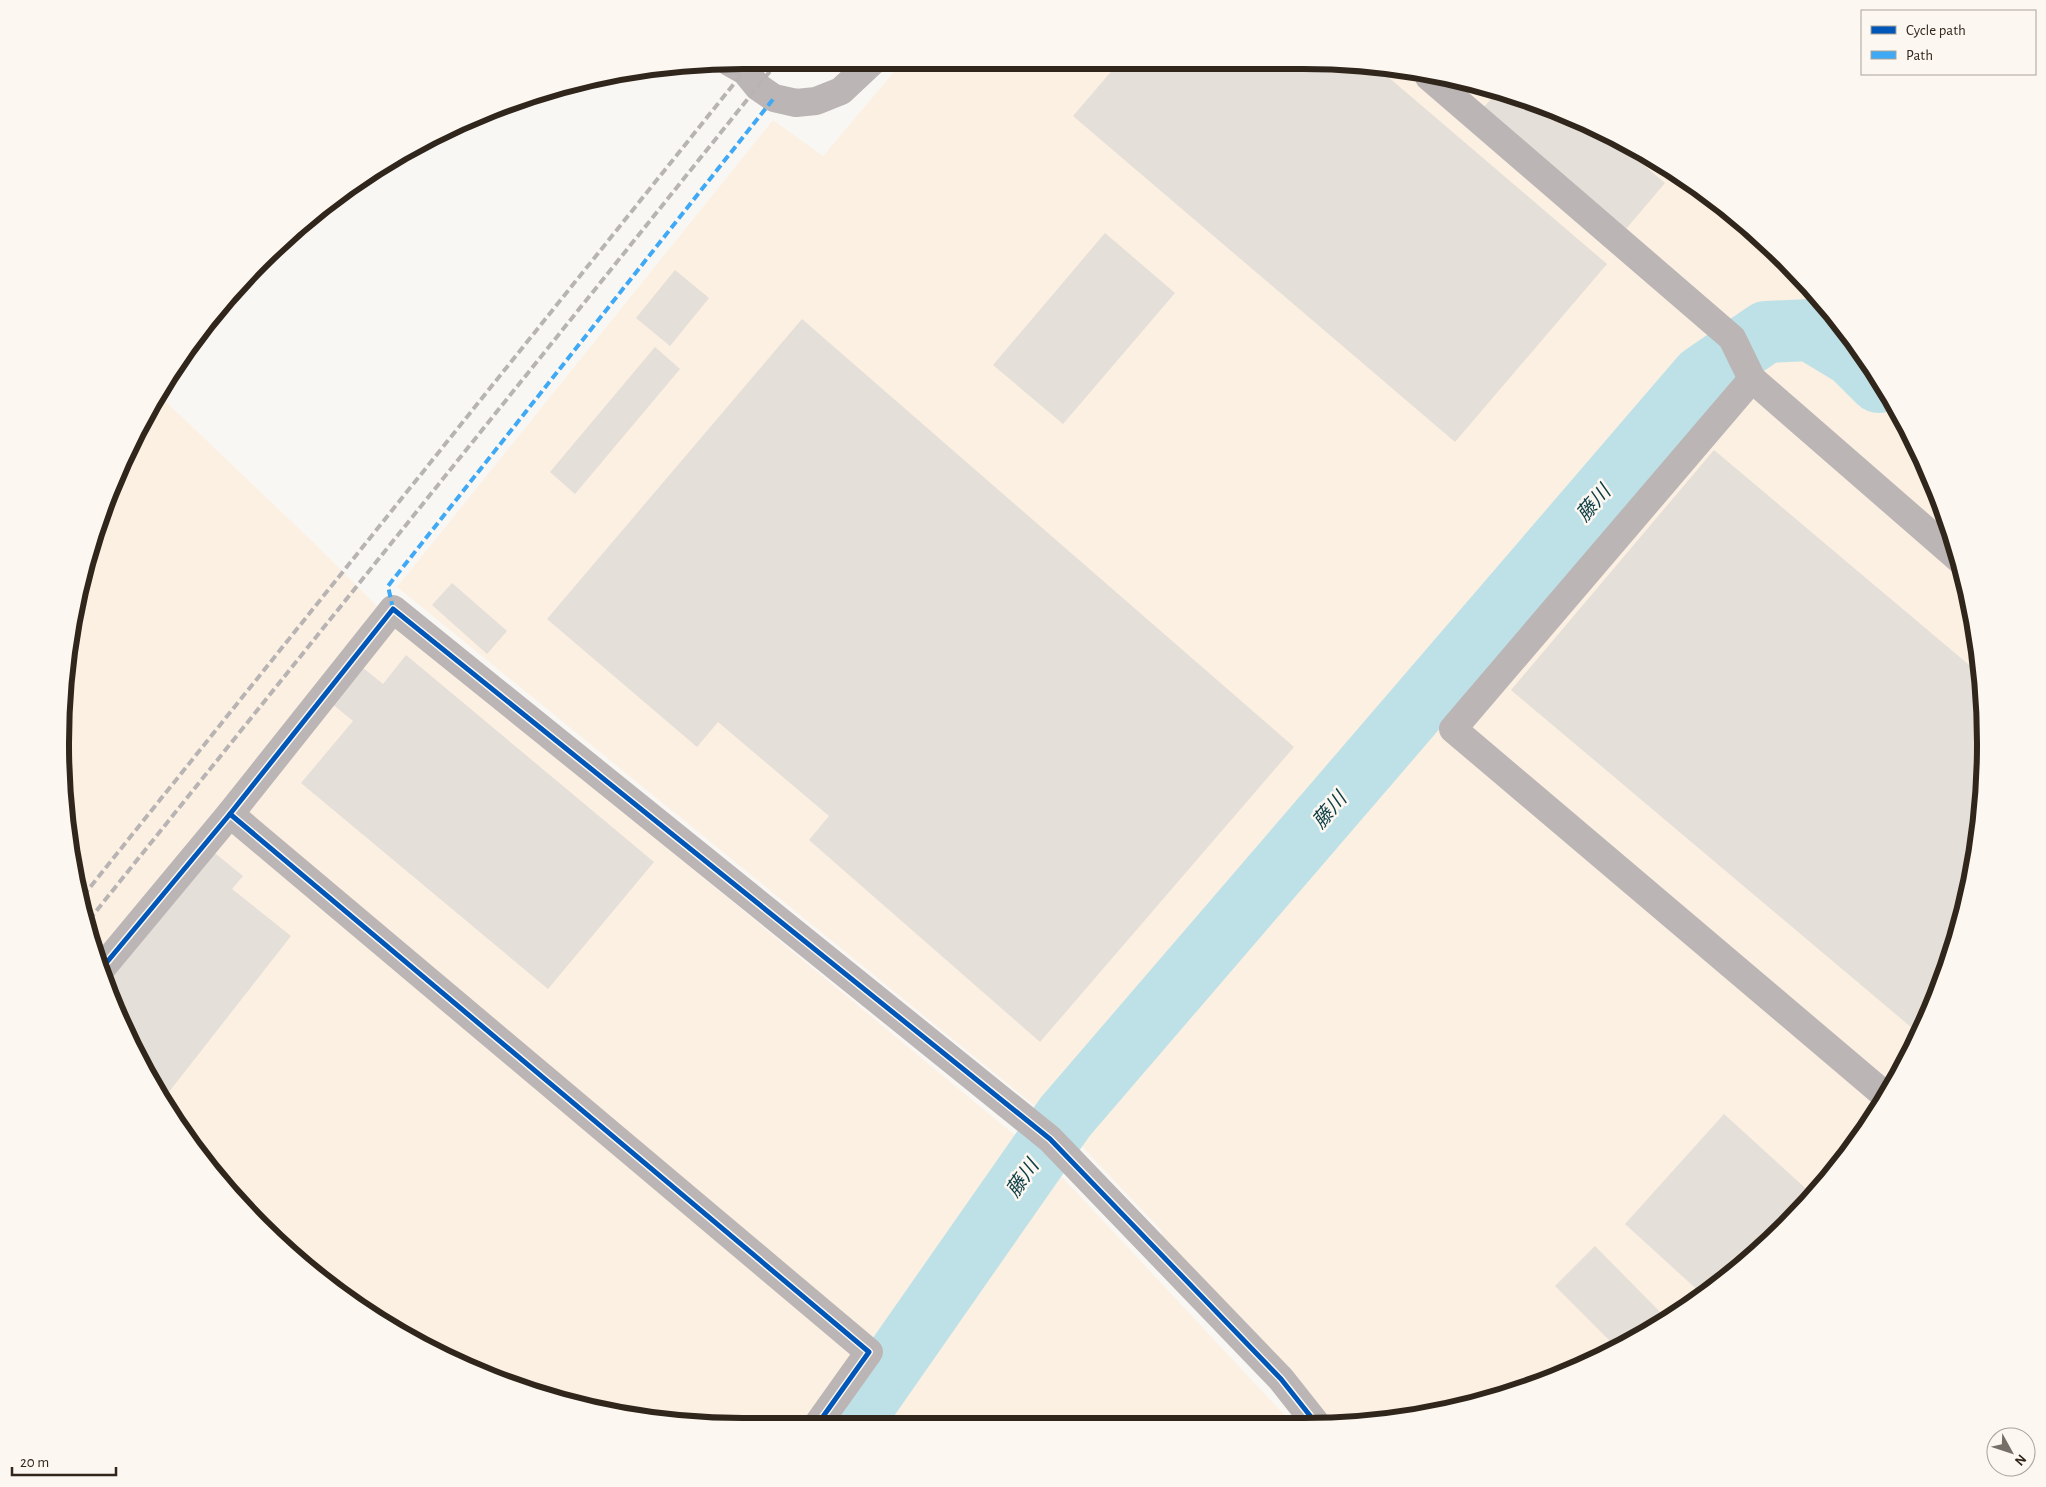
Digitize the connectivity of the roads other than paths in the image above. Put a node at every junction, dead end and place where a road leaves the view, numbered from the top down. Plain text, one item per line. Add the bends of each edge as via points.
1 (741, 69) edge
2 (864, 69) edge
3 (1435, 82) edge
4 (1752, 379) junction
5 (1948, 550) edge
6 (230, 814) junction
7 (106, 963) edge
8 (1881, 1091) edge
9 (822, 1418) edge
10 (1312, 1418) edge

1 - 2 street via 774,98 796,103 816,101 841,91
3 - 4 street via 1732,338
4 - 5 street
4 - 8 street via 1453,729
6 - 7 street
6 - 9 street via 869,1352
6 - 10 street via 394,609 1050,1139 1281,1379

